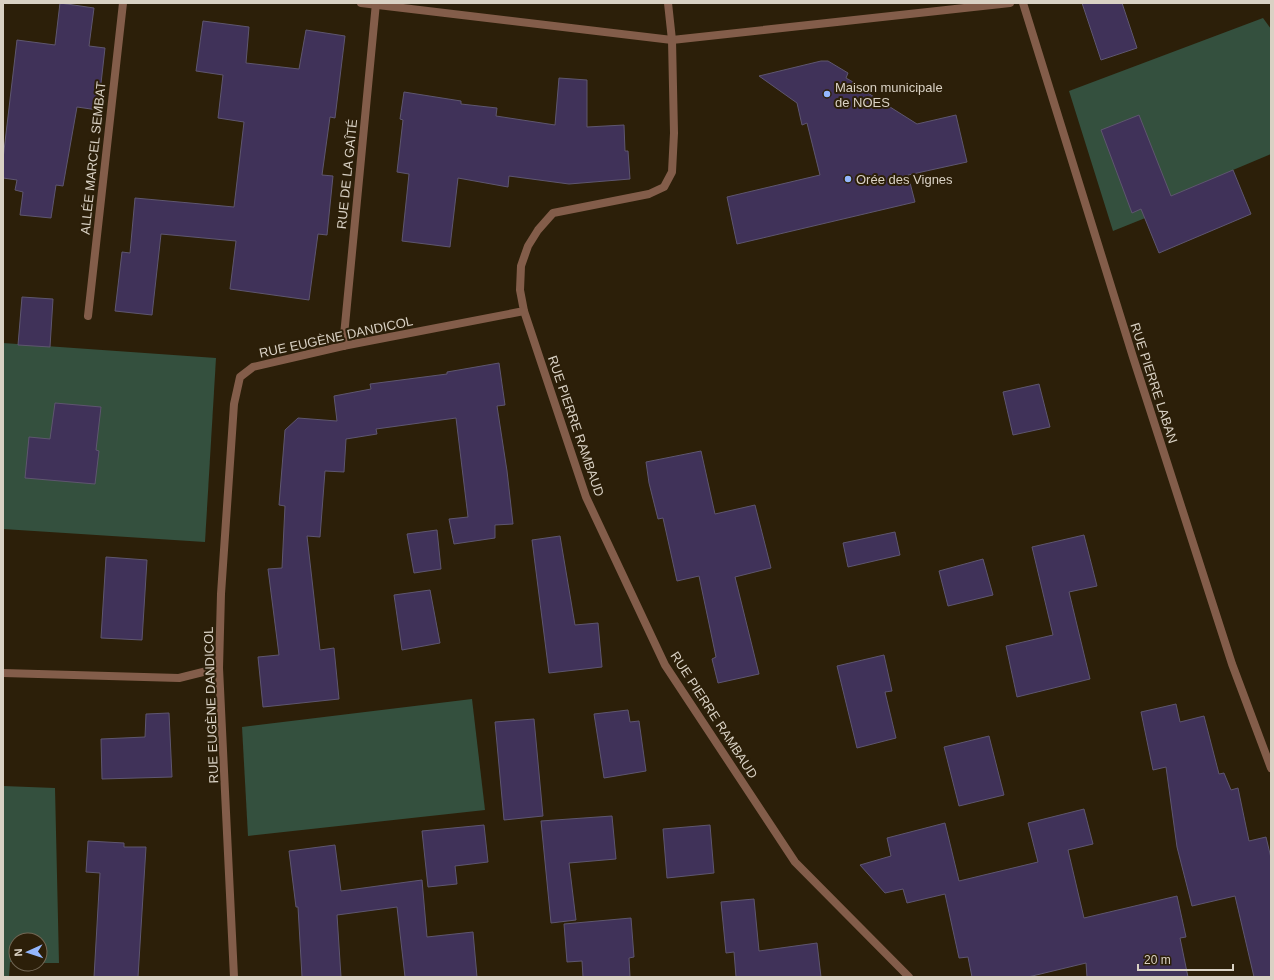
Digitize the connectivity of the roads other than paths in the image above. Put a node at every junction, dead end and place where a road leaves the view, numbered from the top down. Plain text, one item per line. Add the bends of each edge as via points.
1 (123, 3) edge
2 (361, 3) edge
3 (668, 3) edge
4 (1010, 3) edge
5 (1023, 3) edge
6 (376, 4) edge
7 (672, 40) junction
8 (524, 311) junction
9 (88, 316) dead end
10 (343, 346) junction
11 (219, 668) junction
12 (3, 673) edge
13 (1271, 768) edge
14 (234, 977) edge
15 (910, 977) edge

1 - 9 street, ALLÉE MARCEL SEMBAT
2 - 6 street
3 - 7 street
4 - 7 street
5 - 13 street, RUE PIERRE LABAN via 1232,664
6 - 7 street
6 - 10 street, RUE DE LA GAÎTÉ
7 - 8 street via 674,133 670,177 664,187 649,194 553,213 528,246 521,266 520,290
8 - 10 street, RUE EUGÈNE DANDICOL
8 - 15 street, RUE PIERRE RAMBAUD via 586,497 665,665 795,862
10 - 11 street, RUE EUGÈNE DANDICOL via 253,367 240,377 233,412 221,594
11 - 12 street via 179,678
11 - 14 street, RUE EUGÈNE DANDICOL

